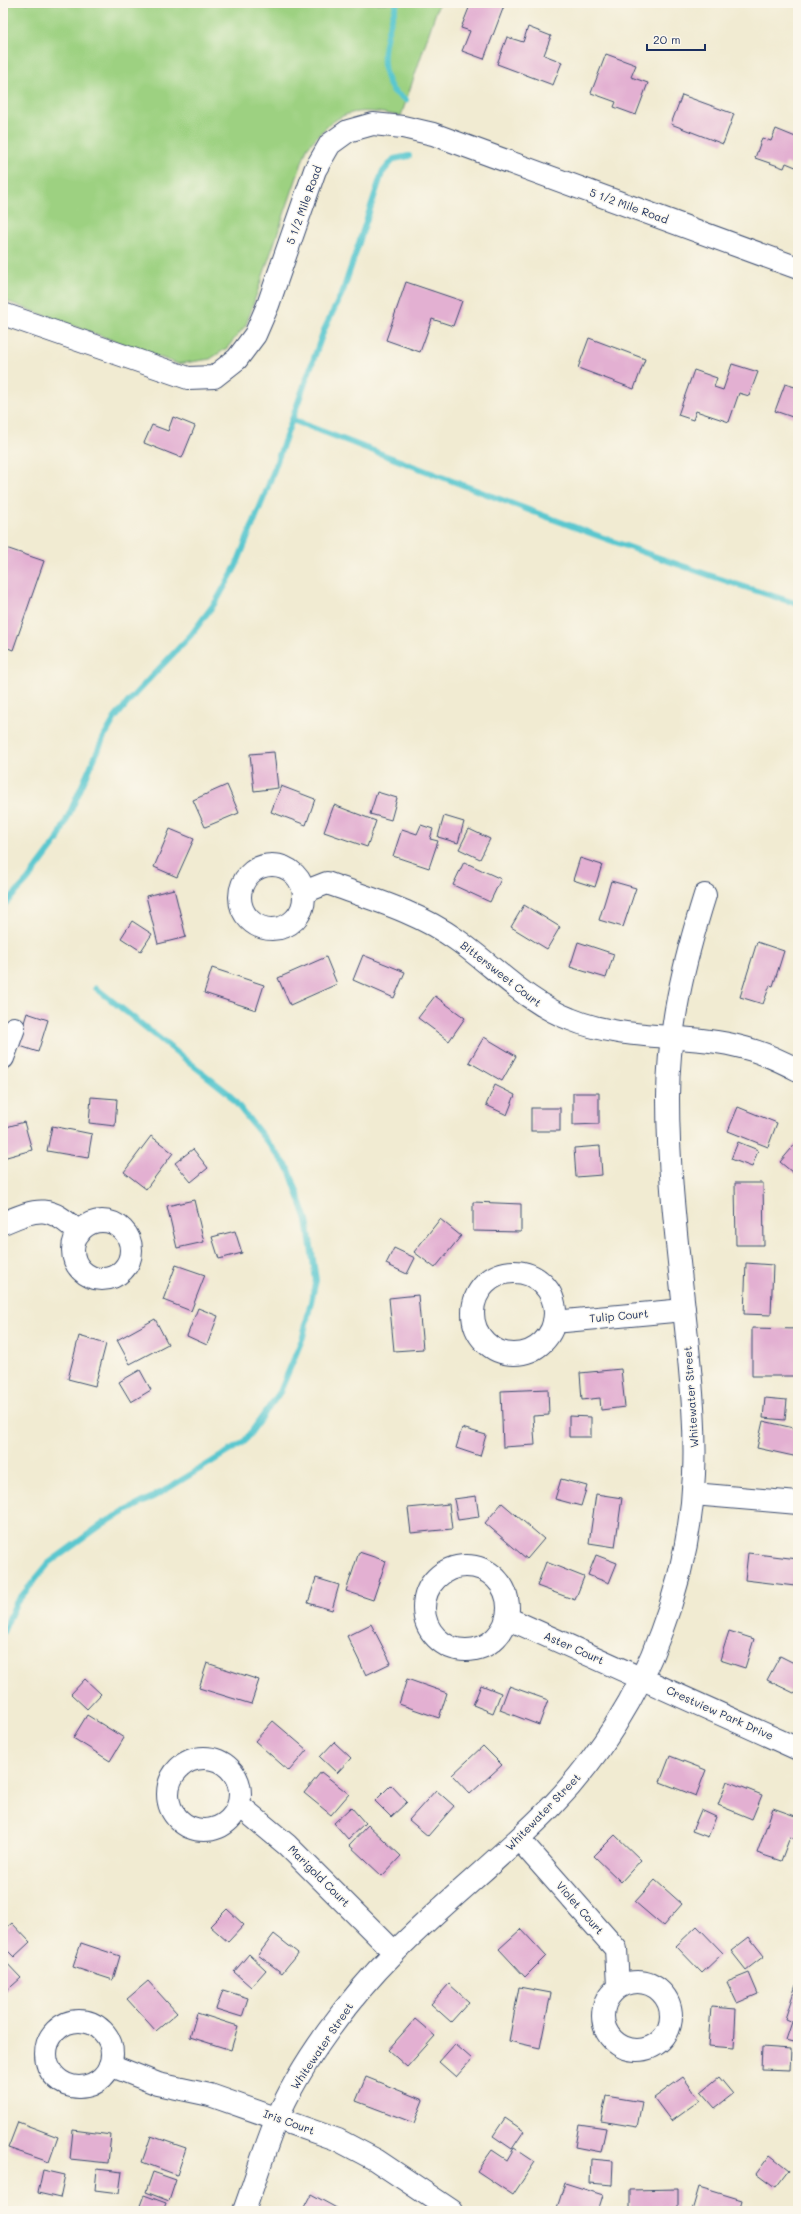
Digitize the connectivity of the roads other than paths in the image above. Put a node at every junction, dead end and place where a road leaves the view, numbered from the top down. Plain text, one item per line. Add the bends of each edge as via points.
1 (798, 268) edge
2 (3, 314) edge
3 (304, 892) dead end
4 (705, 895) dead end
5 (14, 1028) dead end
6 (672, 1037) junction
7 (3, 1058) edge
8 (798, 1070) edge
9 (3, 1223) edge
10 (79, 1233) dead end
11 (684, 1310) junction
12 (554, 1322) dead end
13 (693, 1494) junction
14 (798, 1503) edge
15 (507, 1618) dead end
16 (641, 1678) junction
17 (798, 1749) edge
18 (239, 1804) dead end
19 (519, 1839) junction
20 (394, 1952) junction
21 (618, 1986) dead end
22 (110, 2065) dead end
23 (277, 2118) junction
24 (244, 2211) edge
25 (452, 2211) edge

1 - 2 street, 5 1/2 Mile Road via 433,134 373,124 348,131 330,144 315,170 255,335 237,358 214,377 188,378
3 - 6 street, Bittersweet Court via 327,883 398,908 431,923 531,998 571,1020 601,1028
4 - 6 street, Whitewater Street via 682,977
5 - 7 street
6 - 8 street, Bittersweet Court via 744,1047 771,1056
6 - 11 street, Whitewater Street via 668,1096 670,1154
9 - 10 street via 27,1213 48,1211 65,1220
11 - 12 street, Tulip Court
11 - 13 street, Whitewater Street via 695,1426
13 - 14 street
13 - 16 street, Whitewater Street via 678,1581 661,1633
15 - 16 street, Aster Court
16 - 17 street, Crestview Park Drive
16 - 19 street, Whitewater Street via 616,1725 584,1769 554,1805
18 - 20 street, Marigold Court via 287,1845
19 - 20 street, Whitewater Street
19 - 21 street, Violet Court via 616,1949
20 - 23 street, Whitewater Street via 356,1995 328,2033 300,2075
22 - 23 street, Iris Court via 158,2084 210,2095
23 - 24 street, Whitewater Street
23 - 25 street, Iris Court via 338,2140 370,2157

